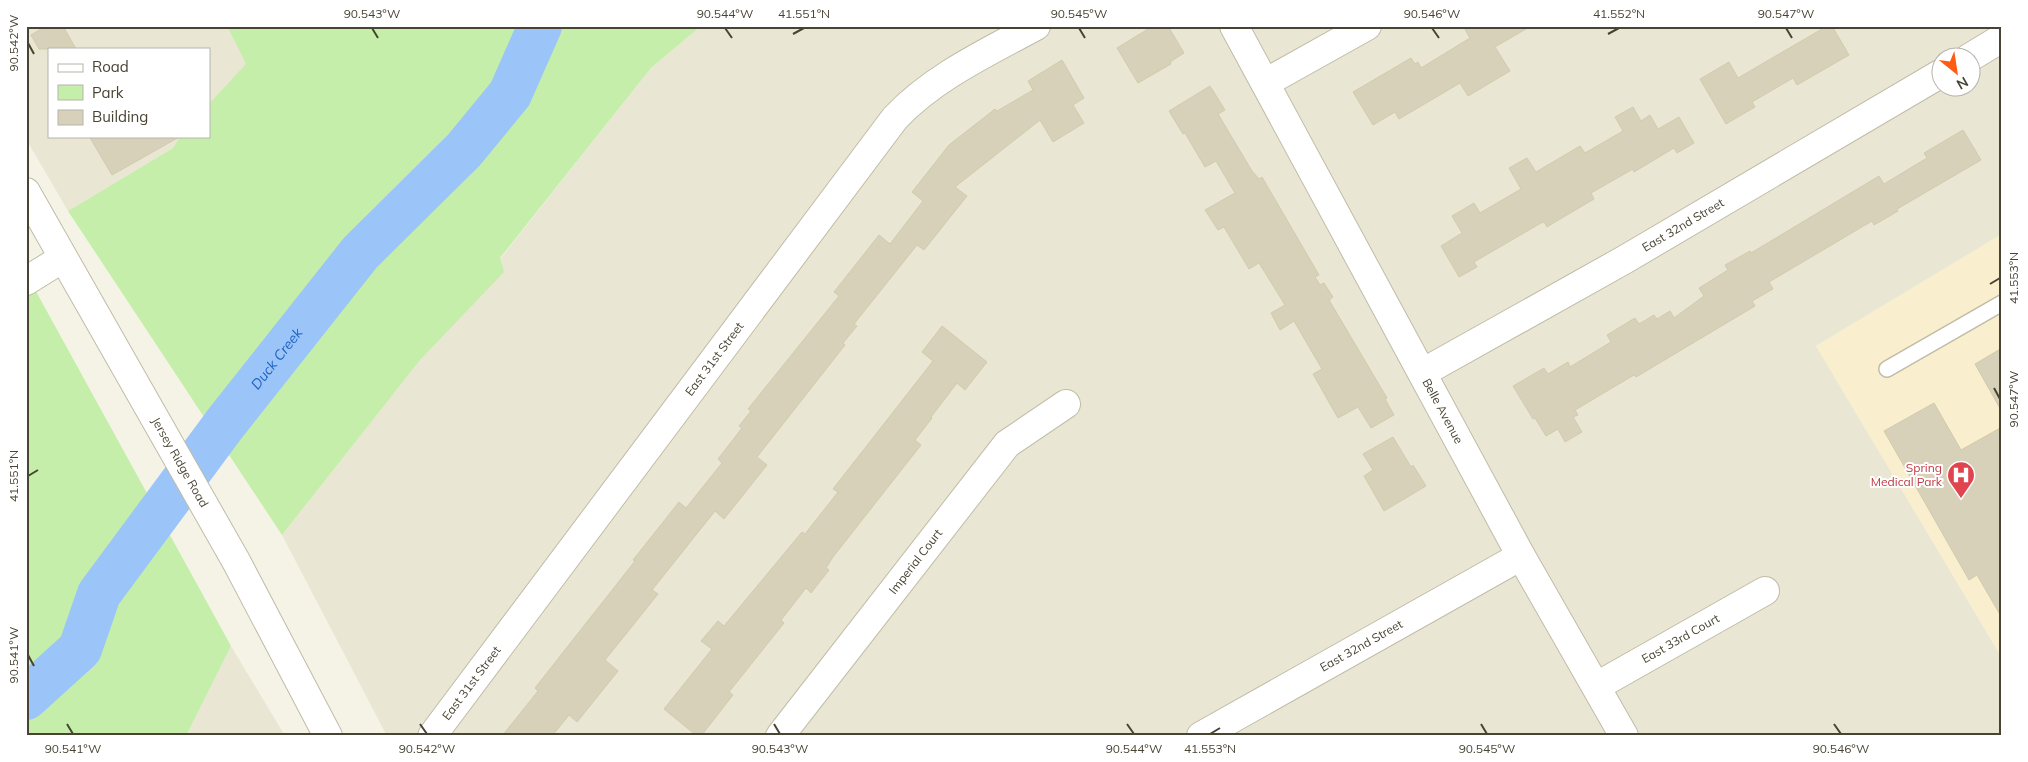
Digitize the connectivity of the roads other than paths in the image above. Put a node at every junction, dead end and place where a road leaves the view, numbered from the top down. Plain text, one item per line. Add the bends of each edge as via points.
1 (1036, 26) edge
2 (1234, 26) edge
3 (1367, 26) edge
4 (2002, 38) edge
5 (1980, 51) edge
6 (1930, 80) edge
7 (1265, 83) junction
8 (26, 192) edge
9 (64, 258) junction
10 (26, 281) edge
11 (2002, 303) edge
12 (1887, 368) dead end
13 (1422, 373) junction
14 (1066, 404) dead end
15 (1521, 556) junction
16 (1765, 591) dead end
17 (1597, 686) junction
18 (328, 736) edge
19 (432, 736) edge
20 (780, 736) edge
21 (1201, 736) edge
22 (1624, 736) edge

1 - 19 street, East 31st Street via 947,74 911,101 895,118
2 - 7 street
3 - 7 street
4 - 5 street
6 - 13 street, East 32nd Street via 1624,260
7 - 13 street, Belle Avenue
8 - 9 street, Jersey Ridge Road
9 - 10 street
9 - 18 street, Jersey Ridge Road via 236,561
11 - 12 lane
13 - 15 street, Belle Avenue
14 - 20 street, Imperial Court via 1007,444
15 - 17 street, Belle Avenue
15 - 21 street, East 32nd Street
16 - 17 street, East 33rd Court
17 - 22 street, Belle Avenue

